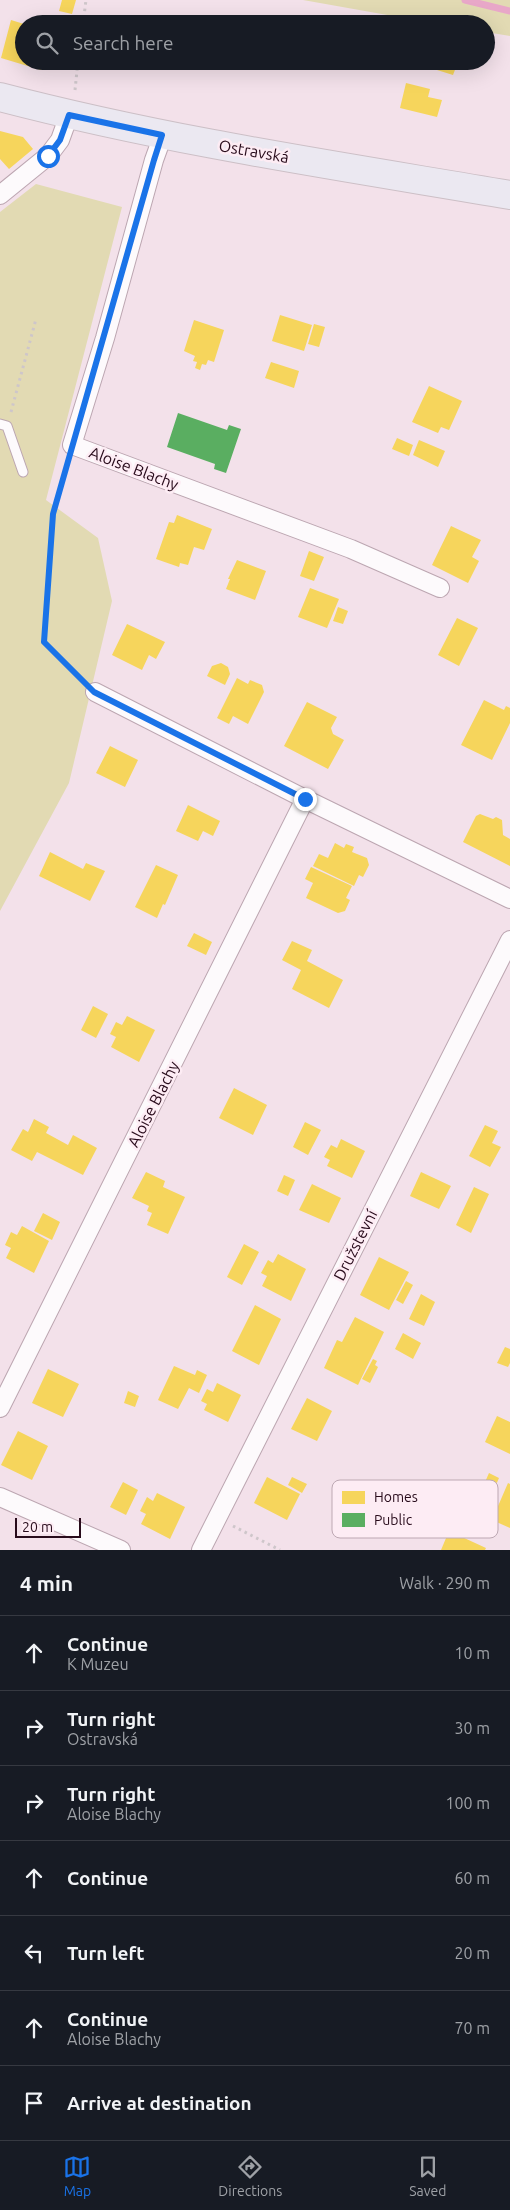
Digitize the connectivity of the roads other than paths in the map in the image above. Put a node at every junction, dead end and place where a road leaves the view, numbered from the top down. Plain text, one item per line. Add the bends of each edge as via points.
1 (0, 97) edge
2 (69, 115) junction
3 (162, 135) junction
4 (510, 195) edge
5 (0, 196) edge
6 (4, 425) edge
7 (23, 472) dead end
8 (440, 588) dead end
9 (94, 692) road end
10 (305, 799) junction
11 (510, 899) edge
12 (510, 940) edge
13 (0, 1408) edge
14 (0, 1497) edge
15 (122, 1550) edge
16 (201, 1550) edge

1 - 2 main road, Ostravská
2 - 3 main road, Ostravská
2 - 5 street via 60,140 48,156
3 - 4 main road, Ostravská
3 - 8 street, Aloise Blachy via 72,445 351,549
6 - 7 lane
9 - 10 street
10 - 11 street
10 - 13 street, Aloise Blachy
12 - 16 street, Družstevní
14 - 15 street

